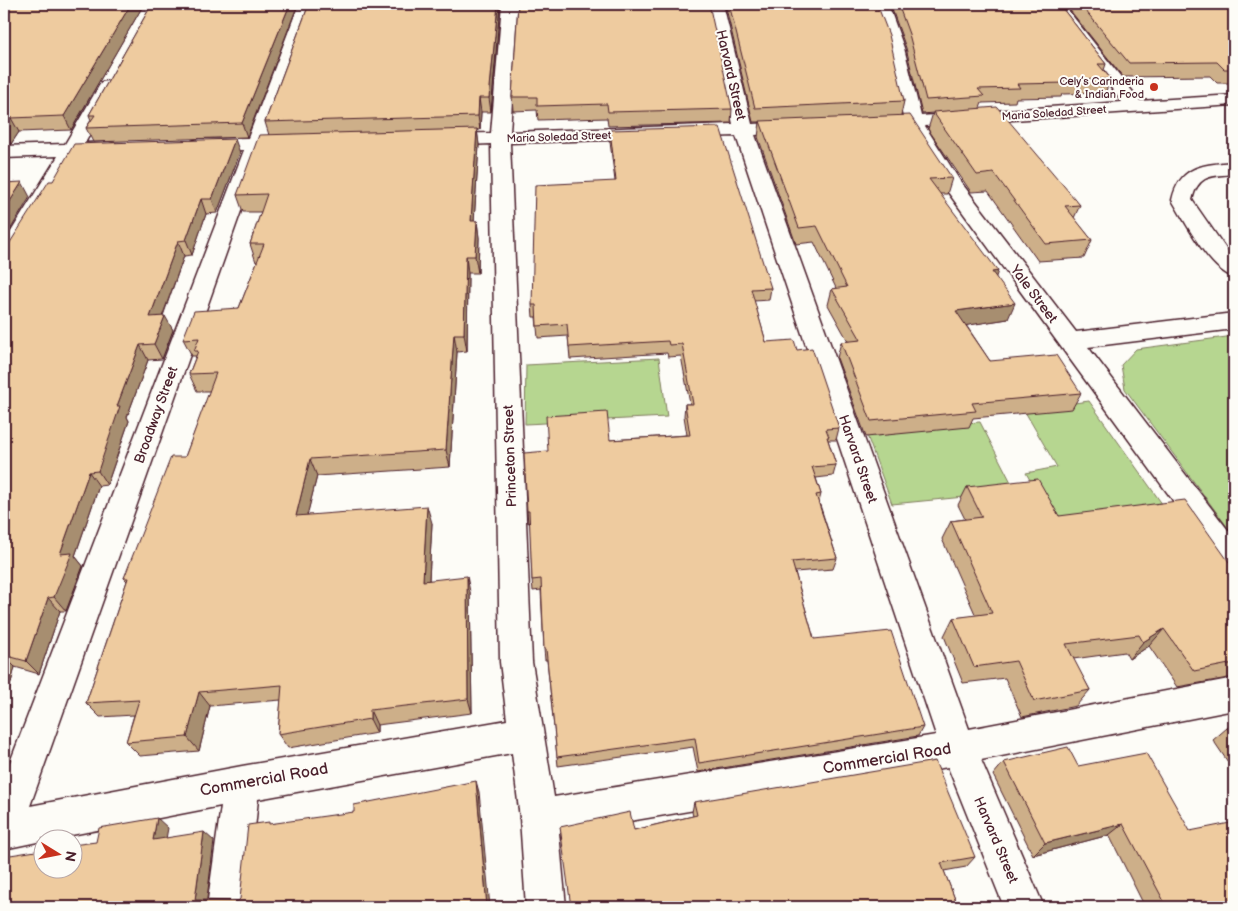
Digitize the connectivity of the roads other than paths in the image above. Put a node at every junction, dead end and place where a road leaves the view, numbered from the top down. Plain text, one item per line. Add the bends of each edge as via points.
1 (307, 4) edge
2 (510, 4) edge
3 (715, 4) edge
4 (880, 4) edge
5 (1055, 4) edge
6 (115, 73) edge
7 (1234, 100) edge
8 (1136, 108) junction
9 (913, 122) junction
10 (863, 125) edge
11 (814, 127) edge
12 (744, 130) junction
13 (500, 139) junction
14 (422, 140) edge
15 (315, 143) edge
16 (256, 144) junction
17 (179, 146) edge
18 (130, 147) edge
19 (72, 149) junction
20 (4, 152) edge
21 (1234, 168) edge
22 (1226, 253) edge
23 (4, 260) edge
24 (1234, 270) edge
25 (1234, 321) edge
26 (1069, 340) junction
27 (1234, 560) edge
28 (1234, 694) edge
29 (525, 734) junction
30 (958, 748) junction
31 (242, 784) junction
32 (539, 818) junction
33 (4, 828) edge
34 (227, 907) edge
35 (546, 907) edge
36 (1024, 907) edge

1 - 16 street, Broadway Street
2 - 13 street, Princeton Street
3 - 12 street, Harvard Street
4 - 9 street, Yale Street via 896,48
5 - 8 street
6 - 19 street
7 - 8 street, Maria Soledad Street
8 - 9 street, Maria Soledad Street
9 - 10 street, Maria Soledad Street
9 - 26 street, Yale Street via 952,184
11 - 12 street, Maria Soledad Street
12 - 13 street, Maria Soledad Street
12 - 30 street, Harvard Street
13 - 14 street, Maria Soledad Street
13 - 29 street, Princeton Street via 516,662
15 - 16 street
16 - 17 street
16 - 33 street, Broadway Street
18 - 19 street
19 - 20 street
19 - 23 street
21 - 22 street via 1205,172 1190,178 1184,187 1182,200
22 - 24 street
25 - 26 street
26 - 27 street, Yale Street
28 - 30 street, Commercial Road
29 - 31 street, Commercial Road
29 - 32 street, Princeton Street
30 - 32 street, Commercial Road
30 - 36 street, Harvard Street
31 - 33 street, Commercial Road
31 - 34 street
32 - 35 street, Princeton Street

